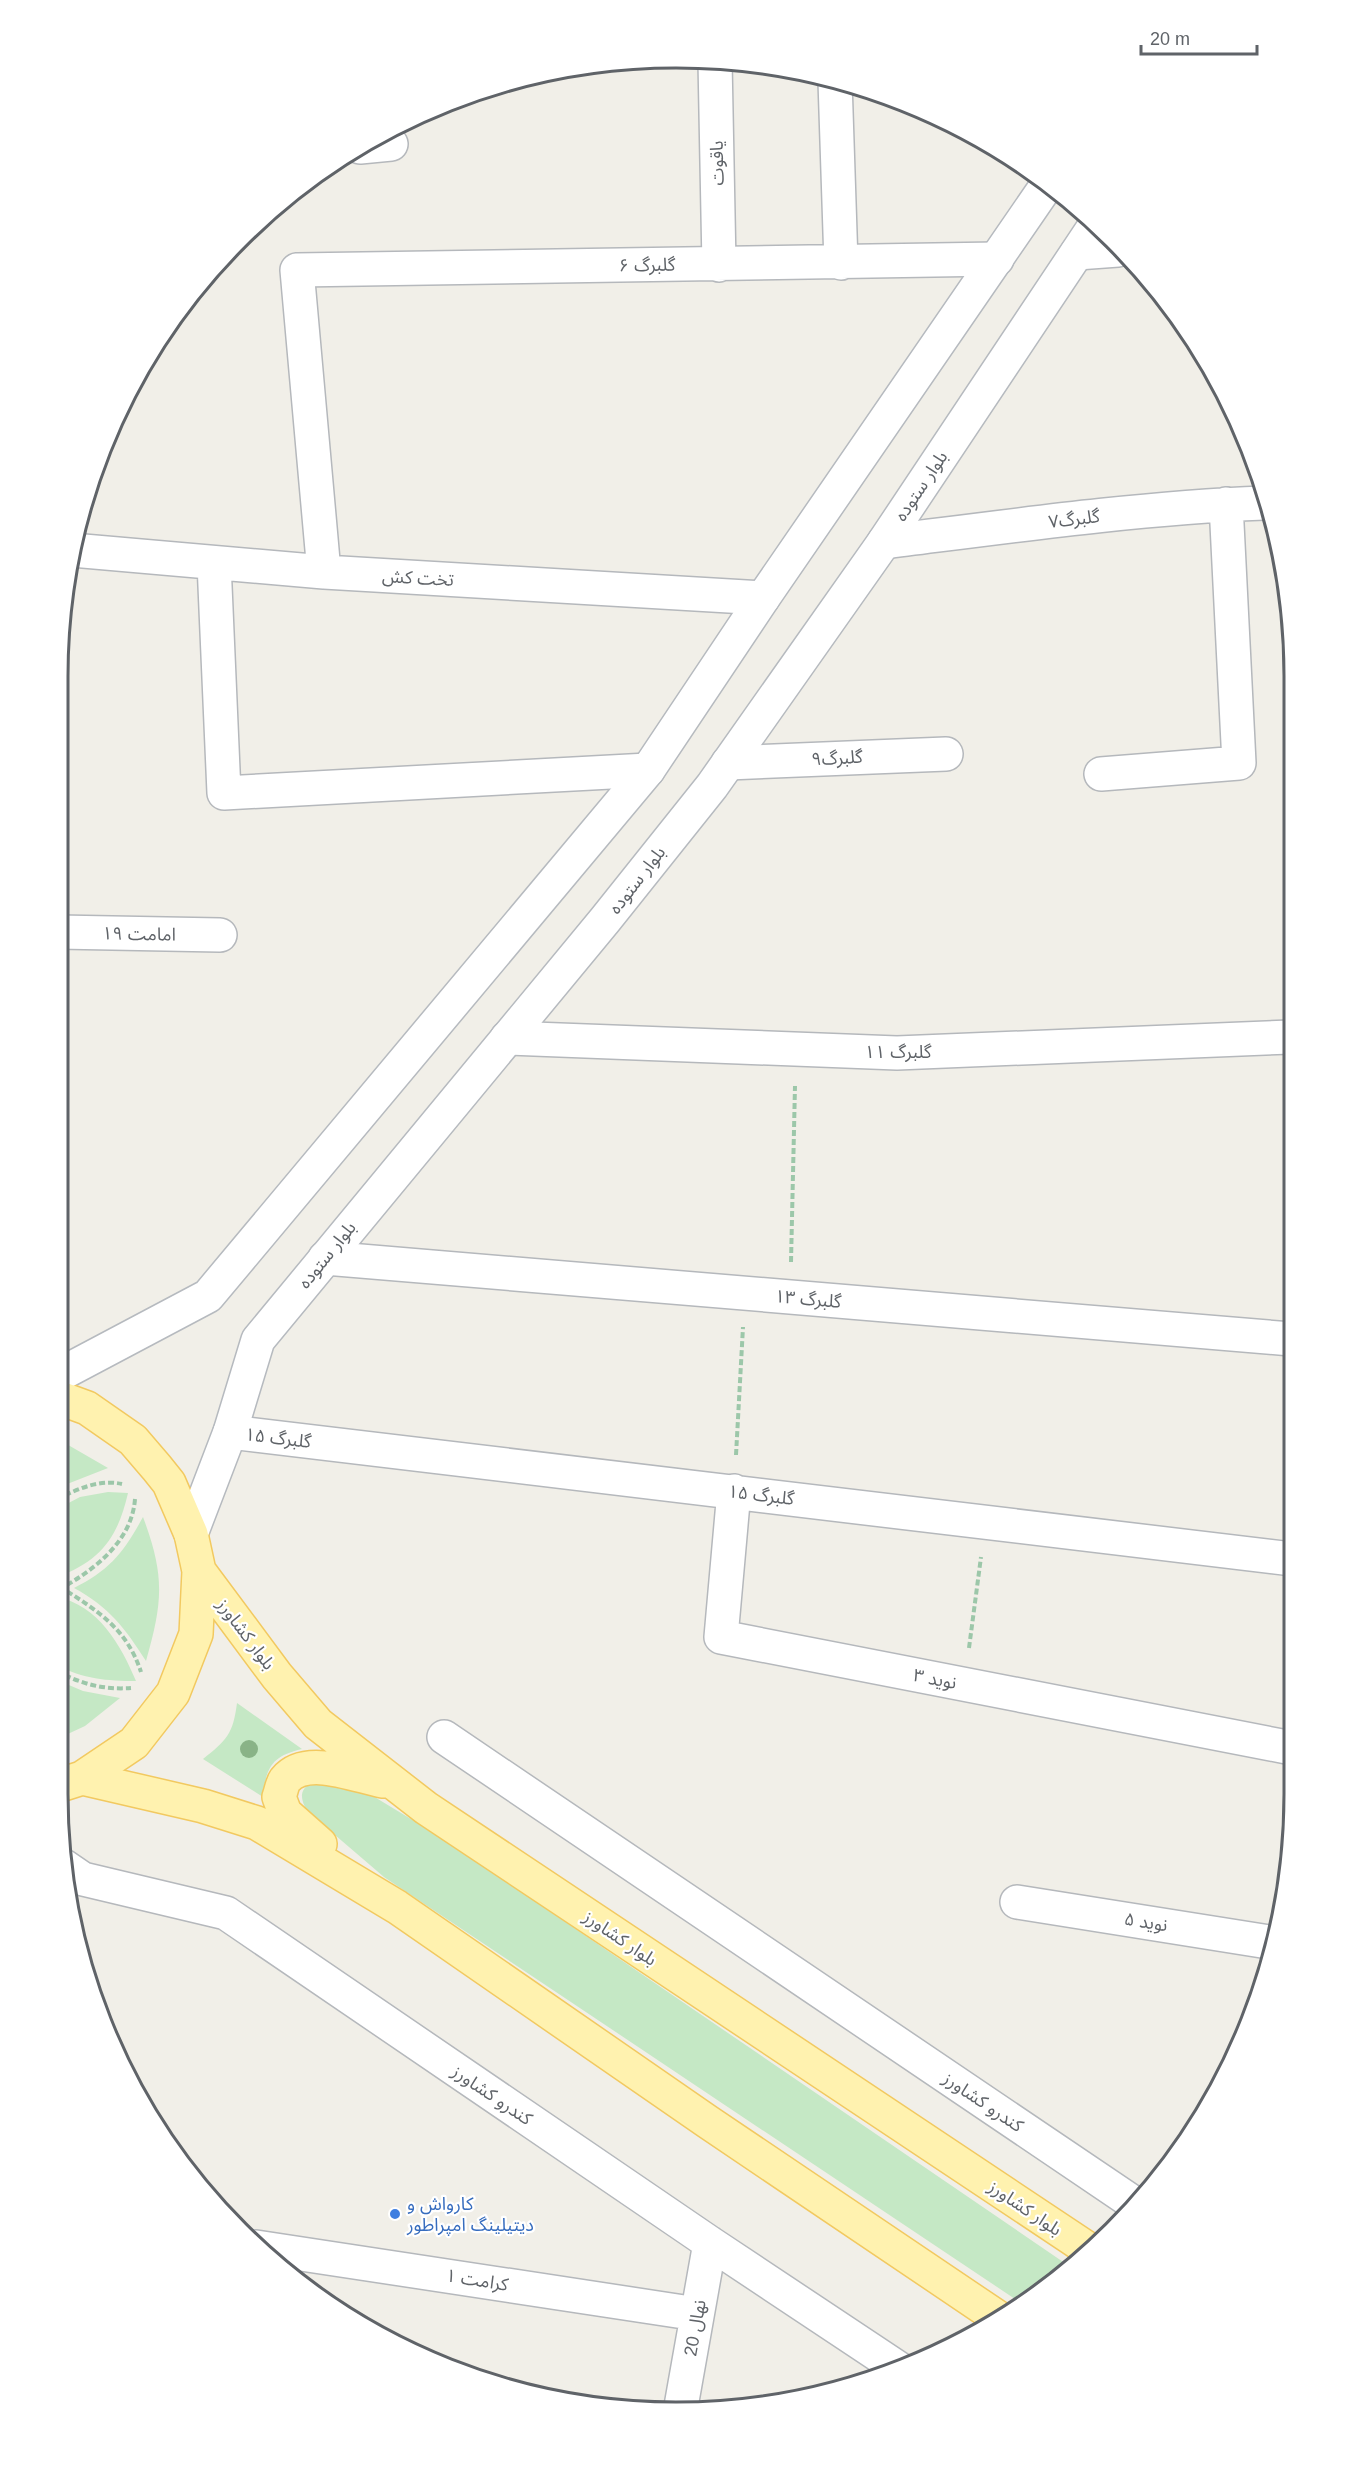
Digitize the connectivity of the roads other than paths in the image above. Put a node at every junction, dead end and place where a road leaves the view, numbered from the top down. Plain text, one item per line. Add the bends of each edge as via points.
1 (715, 69) edge
2 (835, 89) edge
3 (1043, 191) edge
4 (1091, 232) edge
5 (1109, 251) edge
6 (1077, 253) junction
7 (997, 259) junction
8 (841, 263) junction
9 (719, 264) junction
10 (1258, 503) edge
11 (1226, 504) junction
12 (884, 542) junction
13 (80, 551) edge
14 (214, 563) junction
15 (324, 572) junction
16 (763, 598) junction
17 (946, 754) dead end
18 (728, 763) junction
19 (648, 771) junction
20 (1101, 774) dead end
21 (68, 932) edge
22 (220, 935) dead end
23 (1284, 1037) edge
24 (507, 1038) junction
25 (325, 1258) junction
26 (1284, 1339) edge
27 (68, 1371) edge
28 (68, 1401) edge
29 (230, 1432) junction
30 (734, 1491) junction
31 (191, 1534) junction
32 (1284, 1558) edge
33 (199, 1571) junction
34 (444, 1737) dead end
35 (1284, 1746) edge
36 (70, 1782) edge
37 (393, 1784) junction
38 (73, 1872) edge
39 (1017, 1902) dead end
40 (397, 1907) junction
41 (1265, 1941) edge
42 (1129, 2200) edge
43 (710, 2243) junction
44 (1082, 2246) edge
45 (272, 2249) edge
46 (992, 2313) edge
47 (697, 2314) junction
48 (890, 2363) edge
49 (682, 2402) edge

1 - 9 street, یاقوت
2 - 8 street
3 - 7 street
4 - 6 street, بلوار ستوده
5 - 6 street
6 - 12 street, بلوار ستوده
7 - 8 street, گلبرگ ۶
7 - 16 street
8 - 9 street, گلبرگ ۶
9 - 15 street, گلبرگ ۶ via 297,270
10 - 11 street, گلبرگ۷
11 - 12 street, گلبرگ۷
11 - 20 street via 1239,763
12 - 18 street, بلوار ستوده
13 - 14 street, تخت کش
14 - 15 street, تخت کش
14 - 19 street via 224,793
15 - 16 street, تخت کش
16 - 19 street
17 - 18 street, گلبرگ۹
18 - 24 street, بلوار ستوده
19 - 27 street via 208,1296
21 - 22 street, امامت ۱۹
23 - 24 street, گلبرگ ۱۱ via 897,1053
24 - 25 street, بلوار ستوده
25 - 26 street, گلبرگ ۱۳
25 - 29 street, بلوار ستوده via 258,1340
28 - 31 main road via 87,1408 133,1440 169,1483
29 - 30 street, گلبرگ ۱۵
29 - 31 street, بلوار ستوده
30 - 32 street, گلبرگ ۱۵
30 - 35 street, نوید ۳ via 721,1637
31 - 33 main road
33 - 36 main road via 196,1634 173,1693 134,1743
33 - 37 main road, بلوار کشاورز via 318,1724
34 - 42 street, کندرو کشاورز
36 - 40 main road via 203,1806 257,1823
37 - 40 main road via 302,1767 285,1780 279,1797 285,1813 302,1829
37 - 44 main road, بلوار کشاورز
38 - 43 street, کندرو کشاورز via 83,1878 226,1913
39 - 41 street, نوید ۵
40 - 46 main road
43 - 47 street, نهال 20
43 - 48 street, کندرو کشاورز
45 - 47 street, کرامت ۱
47 - 49 street, نهال 20

